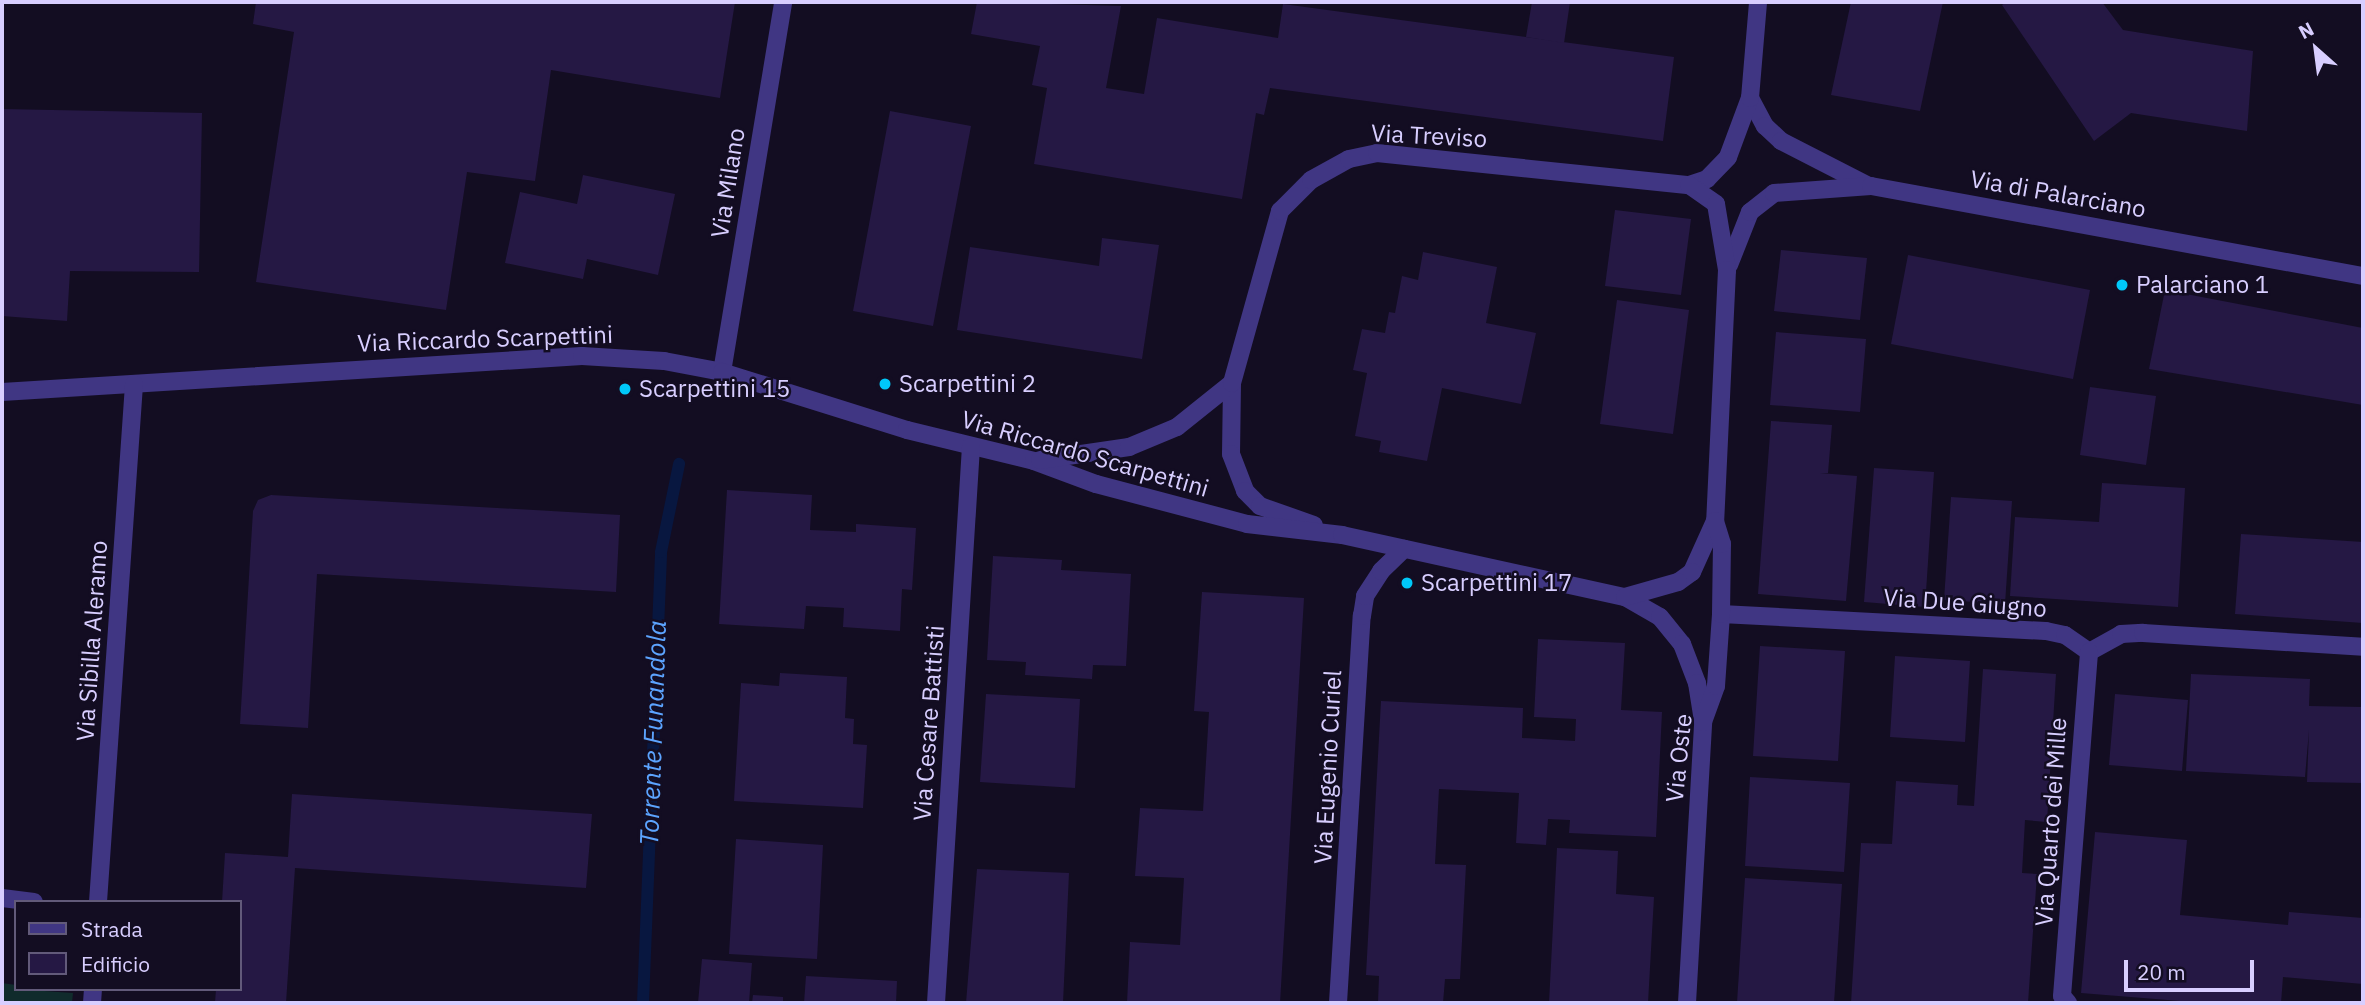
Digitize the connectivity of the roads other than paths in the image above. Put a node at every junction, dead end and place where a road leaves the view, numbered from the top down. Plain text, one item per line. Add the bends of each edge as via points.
1 (783, 2) edge
2 (1758, 2) edge
3 (1750, 98) junction
4 (1689, 185) junction
5 (1871, 186) junction
6 (1750, 212) joint
7 (1727, 270) junction
8 (2363, 276) edge
9 (722, 372) junction
10 (1232, 383) junction
11 (134, 384) junction
12 (2, 393) edge
13 (971, 447) junction
14 (1034, 461) junction
15 (1715, 521) junction
16 (1342, 535) junction
17 (1404, 549) junction
18 (1625, 597) junction
19 (1721, 614) junction
20 (2363, 647) edge
21 (2089, 652) junction
22 (1703, 722) junction
23 (98, 900) edge
24 (2065, 1000) edge
25 (936, 1003) edge
26 (1338, 1003) edge
27 (1688, 1003) edge

1 - 9 street, Via Milano
2 - 3 street
3 - 4 street via 1728,157 1707,179
3 - 5 street via 1765,126 1781,142
4 - 7 street, Via Oste via 1716,204
4 - 10 street, Via Treviso via 1377,153 1349,159 1311,180 1280,211
5 - 6 street, Via di Palarciano via 1774,192
5 - 8 street, Via di Palarciano
6 - 7 street, Via Oste
7 - 15 street, Via Oste
9 - 11 street, Via Riccardo Scarpettini via 664,361 582,356
9 - 13 street, Via Riccardo Scarpettini
10 - 14 street via 1177,427 1129,447
10 - 16 street, Via Treviso via 1231,454 1245,491 1260,506
11 - 12 street, Via Riccardo Scarpettini
11 - 23 street, Via Sibilla Aleramo
13 - 14 street, Via Riccardo Scarpettini
13 - 25 street, Via Cesare Battisti
14 - 16 street, Via Riccardo Scarpettini via 1096,484 1247,524
15 - 18 street, Via Oste via 1692,572 1678,582
15 - 19 street, Via Oste via 1722,544
16 - 17 street, Via Riccardo Scarpettini
17 - 18 street, Via Riccardo Scarpettini
17 - 26 street, Via Eugenio Curiel via 1381,571 1366,596 1362,616
18 - 22 street, Via Riccardo Scarpettini via 1660,617 1682,644 1697,682
19 - 21 street, Via Due Giugno via 2046,631 2078,642
19 - 22 street, Via Oste via 1716,686
20 - 21 street via 2121,634
21 - 24 street, Via Quarto dei Mille
22 - 27 street, Via Oste

